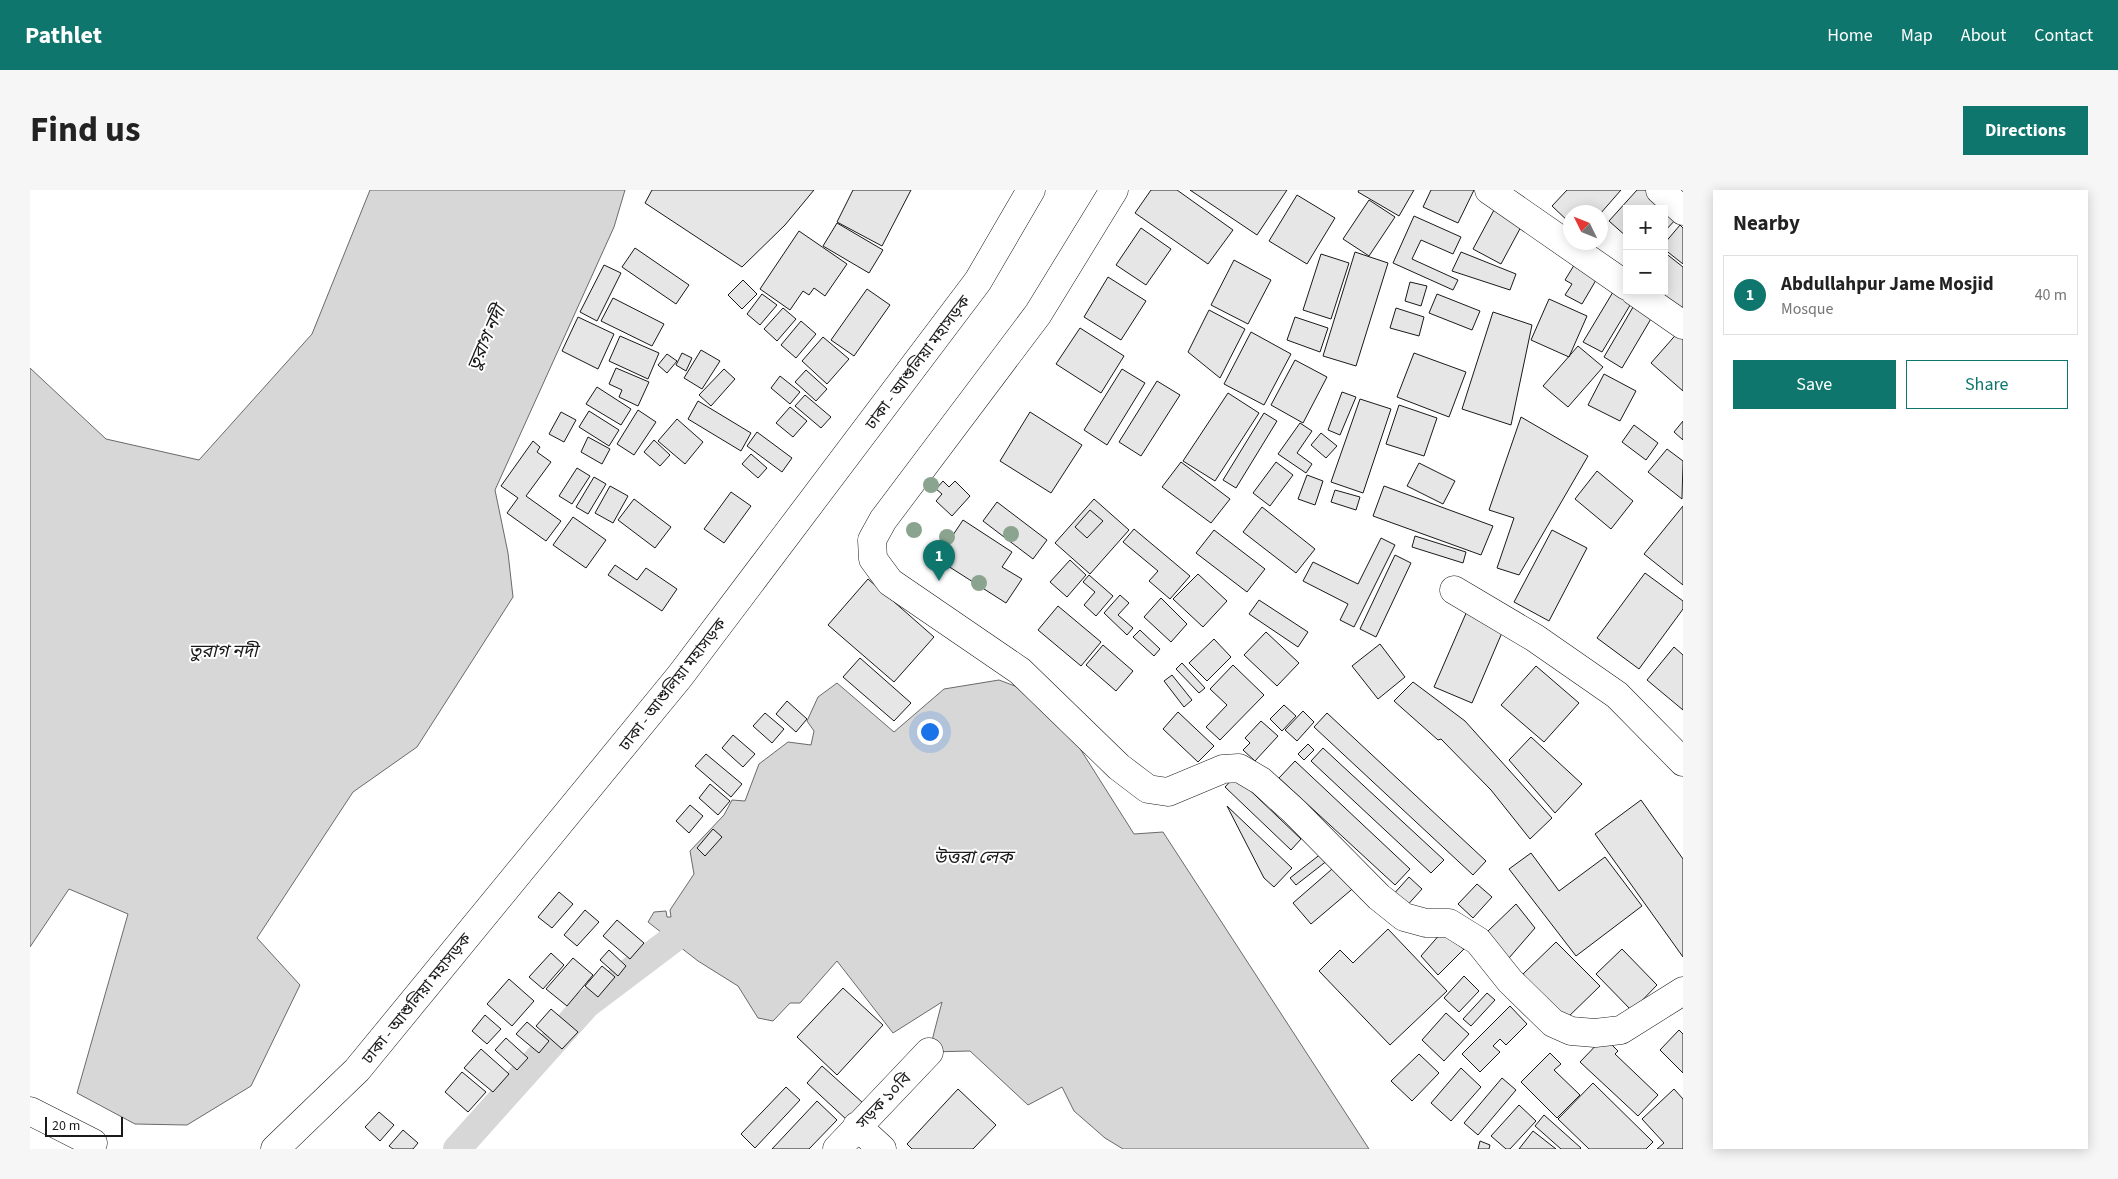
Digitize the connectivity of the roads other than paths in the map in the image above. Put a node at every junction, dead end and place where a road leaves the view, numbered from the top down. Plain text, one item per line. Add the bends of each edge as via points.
1 (1031, 190) edge
2 (1114, 190) edge
3 (1489, 190) edge
4 (1660, 190) edge
5 (1683, 211) edge
6 (1623, 283) edge
7 (1640, 295) edge
8 (1683, 325) edge
9 (1454, 590) dead end
10 (1683, 762) edge
11 (1683, 992) edge
12 (929, 1052) dead end
13 (30, 1111) edge
14 (857, 1126) junction
15 (93, 1143) dead end
16 (275, 1149) edge
17 (837, 1149) edge
18 (882, 1149) edge

1 - 16 main road, ঢাকা - আশুলিয়া মহাসড়ক via 978,281 680,676 357,1070
2 - 11 main road via 1038,314 883,520 872,540 874,559 890,582 1020,671 1119,767 1148,789 1168,792 1223,769 1238,768 1262,781 1404,917 1426,923 1449,923 1478,941 1510,981 1552,1023 1571,1031 1621,1030
3 - 6 main road
4 - 5 main road
7 - 8 main road
9 - 10 main road via 1535,638 1617,695
12 - 14 main road, সড়ক ১০বি
13 - 15 main road
14 - 17 main road, সড়ক ১০বি
14 - 18 main road

